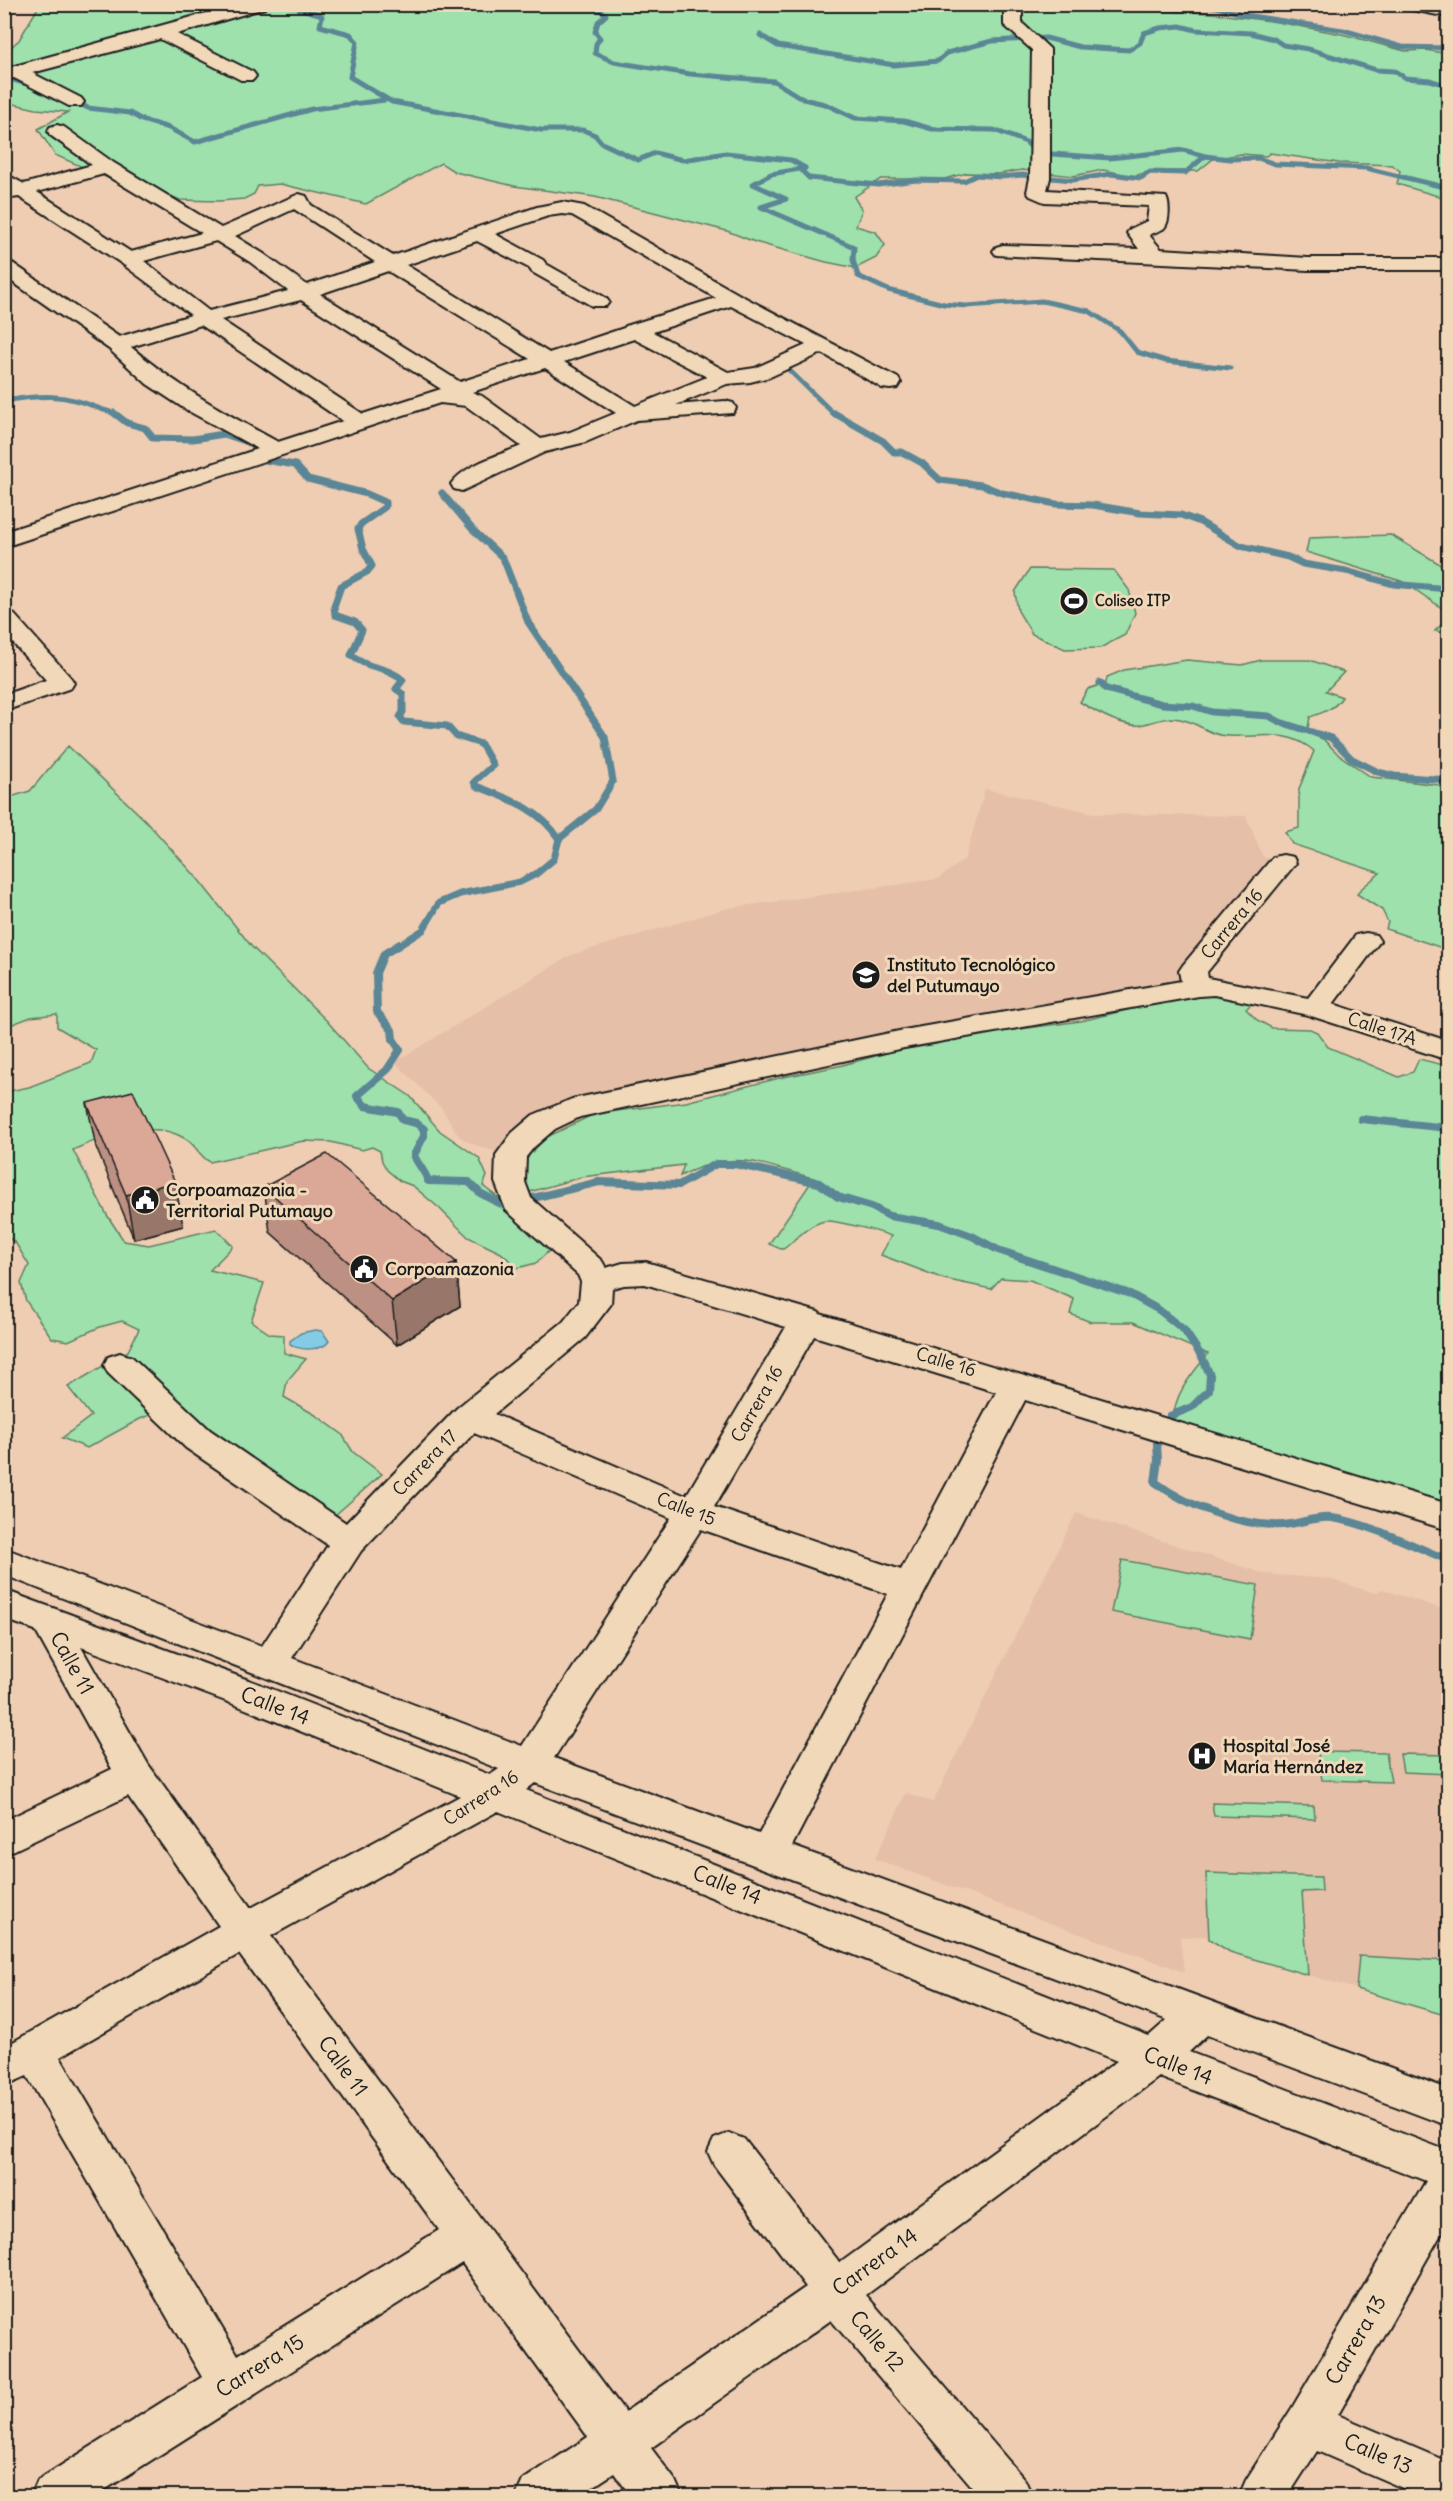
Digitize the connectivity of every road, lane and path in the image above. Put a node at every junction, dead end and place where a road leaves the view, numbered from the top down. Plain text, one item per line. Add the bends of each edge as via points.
1 (259, 4) edge
2 (1013, 4) edge
3 (1408, 4) edge
4 (1449, 12) edge
5 (162, 33) junction
6 (11, 74) edge
7 (247, 76) dead end
8 (75, 102) dead end
9 (57, 130) dead end
10 (107, 167) junction
11 (10, 189) edge
12 (215, 233) junction
13 (479, 234) junction
14 (1003, 251) dead end
15 (1155, 255) junction
16 (128, 259) junction
17 (390, 263) junction
18 (1449, 264) edge
19 (4, 266) edge
20 (304, 292) junction
21 (733, 298) junction
22 (599, 302) dead end
23 (204, 318) junction
24 (633, 330) junction
25 (116, 345) junction
26 (822, 345) junction
27 (547, 360) junction
28 (724, 378) junction
29 (891, 383) dead end
30 (449, 394) junction
31 (725, 408) dead end
32 (633, 414) junction
33 (360, 423) junction
34 (537, 447) junction
35 (261, 454) junction
36 (462, 483) dead end
37 (4, 540) edge
38 (4, 618) edge
39 (16, 644) edge
40 (4, 704) edge
41 (1283, 863) dead end
42 (1366, 941) dead end
43 (1199, 987) junction
44 (1315, 1008) junction
45 (1443, 1040) edge
46 (597, 1282) junction
47 (807, 1320) junction
48 (120, 1365) dead end
49 (1017, 1384) junction
50 (469, 1417) junction
51 (693, 1513) junction
52 (1449, 1517) edge
53 (349, 1542) junction
54 (4, 1561) edge
55 (909, 1587) junction
56 (4, 1604) edge
57 (48, 1622) junction
58 (270, 1664) junction
59 (530, 1765) junction
60 (135, 1775) junction
61 (495, 1793) junction
62 (4, 1839) edge
63 (768, 1854) junction
64 (245, 1931) junction
65 (1202, 2015) junction
66 (1154, 2057) junction
67 (20, 2059) edge
68 (1449, 2107) edge
69 (729, 2152) dead end
70 (1449, 2170) edge
71 (1449, 2182) edge
72 (466, 2236) junction
73 (836, 2292) junction
74 (231, 2385) junction
75 (1308, 2424) junction
76 (621, 2443) junction
77 (1449, 2484) edge
78 (54, 2496) edge
79 (539, 2496) edge
80 (659, 2496) edge
81 (1008, 2496) edge
82 (1262, 2496) edge

1 - 5 street
2 - 15 street via 1013,25 1041,49 1040,178 1036,192 1044,196 1158,201 1157,224 1137,233
3 - 4 street
5 - 6 street
5 - 7 street
6 - 8 street
9 - 10 street
10 - 11 street
10 - 12 street
11 - 16 street
12 - 16 street
12 - 17 street via 235,230 299,200 303,208
12 - 20 street
13 - 17 street
13 - 21 street via 544,211 577,210
13 - 22 street
14 - 15 street
15 - 18 street via 1308,264
16 - 23 street
17 - 20 street
17 - 27 street
19 - 25 street
20 - 23 street
20 - 30 street
21 - 24 street
21 - 26 street
23 - 25 street
23 - 33 street
24 - 27 street
24 - 28 street
25 - 35 street via 154,379
26 - 28 street via 762,372
26 - 29 street
27 - 30 street
27 - 32 street
28 - 32 street
30 - 33 street
30 - 34 street via 474,401
31 - 32 street
32 - 34 street via 578,437
33 - 35 street
34 - 36 street
35 - 37 street
38 - 39 street
39 - 40 street via 62,682
41 - 43 street, Carrera 16 via 1193,971
42 - 44 street
43 - 44 street, Calle 17A via 1214,986
43 - 46 street, Calle 17A via 904,1039 572,1109 544,1122 511,1155 510,1182 517,1203 591,1269
44 - 45 street, Calle 17A
46 - 47 street, Calle 16 via 623,1274 646,1273
46 - 50 street, Carrera 17 via 595,1304 574,1330
47 - 49 street, Calle 16
47 - 51 street, Carrera 16
48 - 53 street via 198,1439
49 - 52 street, Calle 16
49 - 55 street
50 - 51 street, Calle 15
50 - 53 street, Carrera 17
51 - 55 street, Calle 15
51 - 59 street, Carrera 16
53 - 58 street, Carrera 17
54 - 58 street, Calle 14
55 - 63 street
56 - 57 street, Calle 14
57 - 60 street, Calle 11
57 - 61 street, Calle 14 via 249,1695
58 - 59 street, Calle 14
59 - 61 street, Carrera 16
59 - 63 street, Calle 14
60 - 62 street
60 - 64 street, Calle 11
61 - 64 street, Carrera 16
61 - 66 street, Calle 14
63 - 65 street, Calle 14
64 - 67 street, Carrera 16
64 - 72 street, Calle 11
65 - 66 street, Carrera 14
65 - 68 street, Calle 14
66 - 70 street, Calle 14
66 - 73 street, Carrera 14
67 - 74 street
69 - 73 street, Calle 12
71 - 75 street, Carrera 13
72 - 74 street, Carrera 15
72 - 76 street, Calle 11
73 - 76 street, Carrera 14
73 - 81 street, Calle 12
74 - 78 street, Carrera 15
75 - 77 street, Calle 13
75 - 82 street, Carrera 13
76 - 79 street, Carrera 14
76 - 80 street, Calle 11

